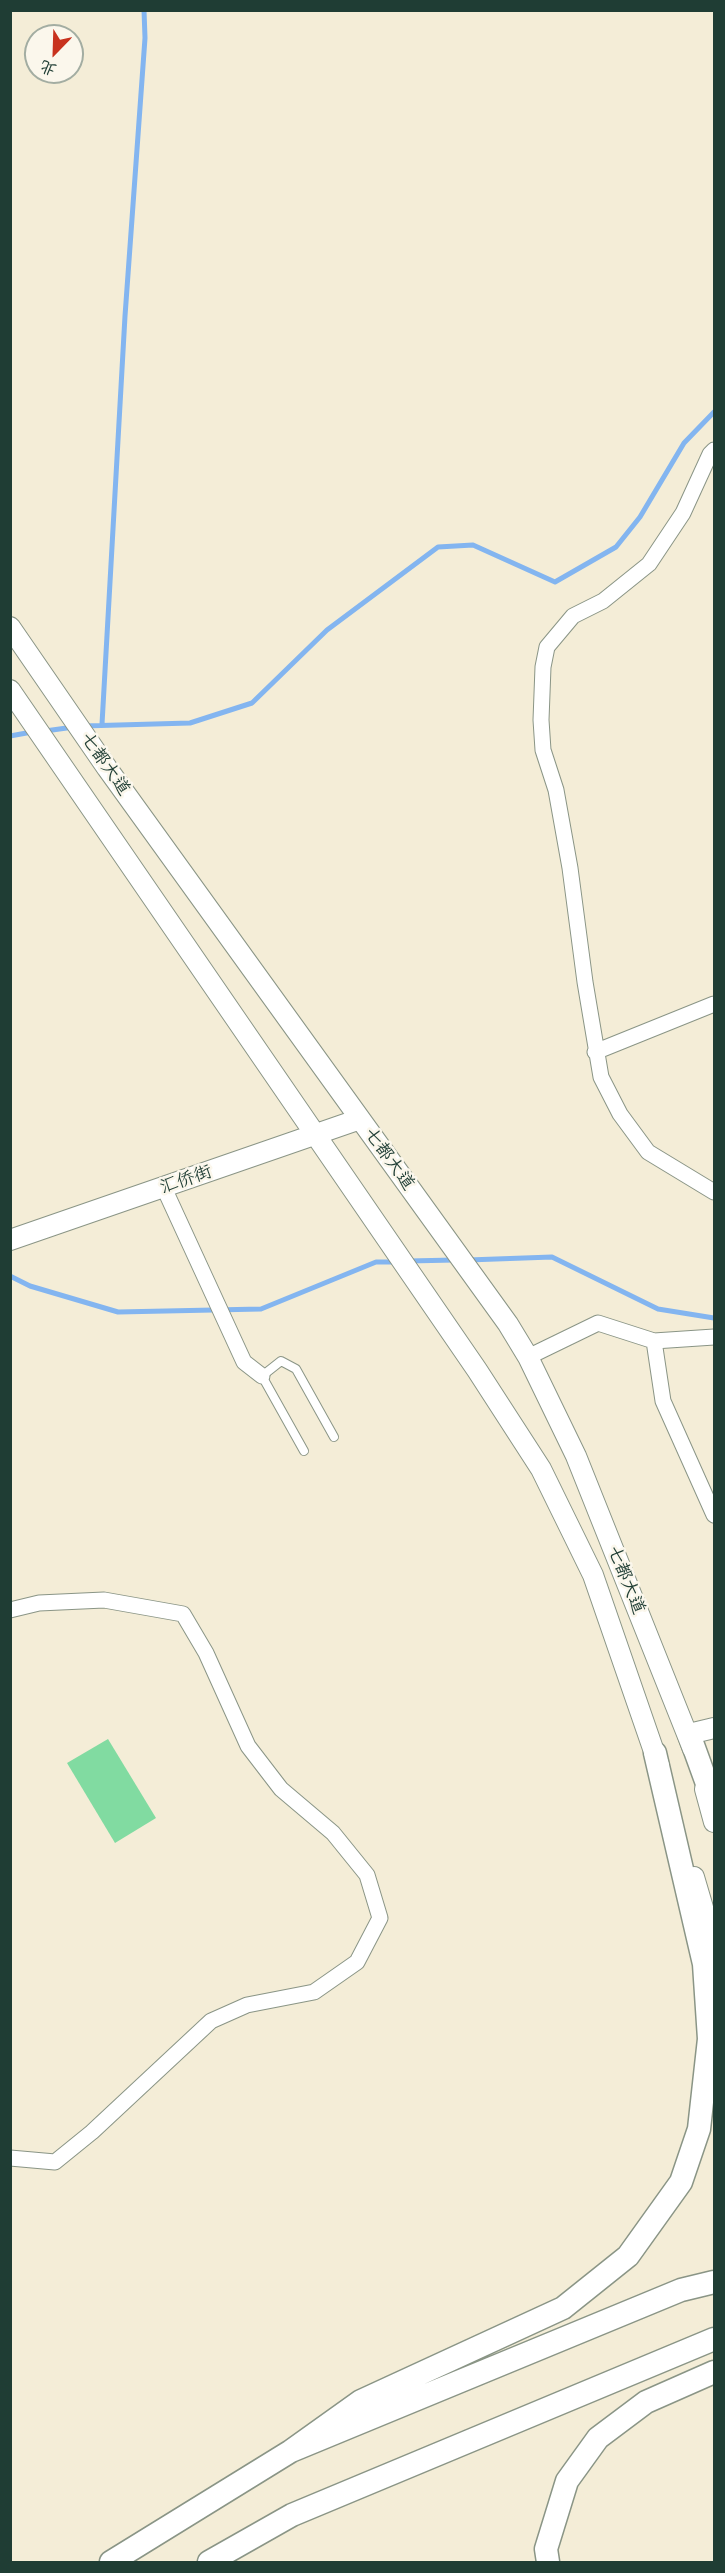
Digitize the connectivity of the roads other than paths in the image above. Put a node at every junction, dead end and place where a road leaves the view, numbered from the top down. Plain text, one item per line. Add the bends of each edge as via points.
1 (714, 450) edge
2 (10, 627) edge
3 (10, 690) edge
4 (714, 1004) edge
5 (595, 1052) junction
6 (360, 1119) junction
7 (316, 1136) junction
8 (164, 1188) junction
9 (714, 1192) edge
10 (12, 1239) edge
11 (714, 1337) edge
12 (654, 1341) junction
13 (528, 1357) junction
14 (262, 1376) junction
15 (334, 1437) dead end
16 (304, 1450) dead end
17 (714, 1515) edge
18 (10, 1610) edge
19 (714, 1728) edge
20 (688, 1734) junction
21 (655, 1753) junction
22 (714, 1803) edge
23 (714, 1822) edge
24 (714, 1945) edge
25 (10, 2158) edge
26 (714, 2282) edge
27 (714, 2339) edge
28 (714, 2372) edge
29 (291, 2451) junction
30 (547, 2556) edge
31 (111, 2562) edge
32 (209, 2562) edge

1 - 5 street via 683,513 649,564 603,601 573,616 547,647 543,667 543,750 556,790 570,868
2 - 6 main road, 七都大道
3 - 7 main road, 七都大道
4 - 5 street
5 - 9 street via 601,1077 648,1152
6 - 7 main road, 汇侨街
6 - 13 main road, 七都大道
7 - 8 main road, 汇侨街
7 - 21 main road, 七都大道 via 542,1469 593,1575
8 - 10 main road, 汇侨街
8 - 14 street via 244,1362
11 - 12 street
12 - 13 street via 598,1323
12 - 17 street via 663,1401
13 - 20 main road, 七都大道 via 576,1456
14 - 15 lane via 281,1361 296,1369
14 - 16 lane
18 - 25 street via 39,1603 104,1600 183,1614 206,1653 248,1746 281,1789 333,1833 367,1875 380,1918 357,1962 314,1992 247,2005 211,2021 55,2162
19 - 20 main road
20 - 22 main road
20 - 23 main road, 七都大道
21 - 24 main road, 七都大道
21 - 29 main road via 704,1964 708,2029 699,2129 681,2182 628,2256 562,2308 361,2401
26 - 29 main road via 681,2290
27 - 32 main road via 292,2515
28 - 30 main road via 646,2402 598,2438 567,2481
29 - 31 main road

